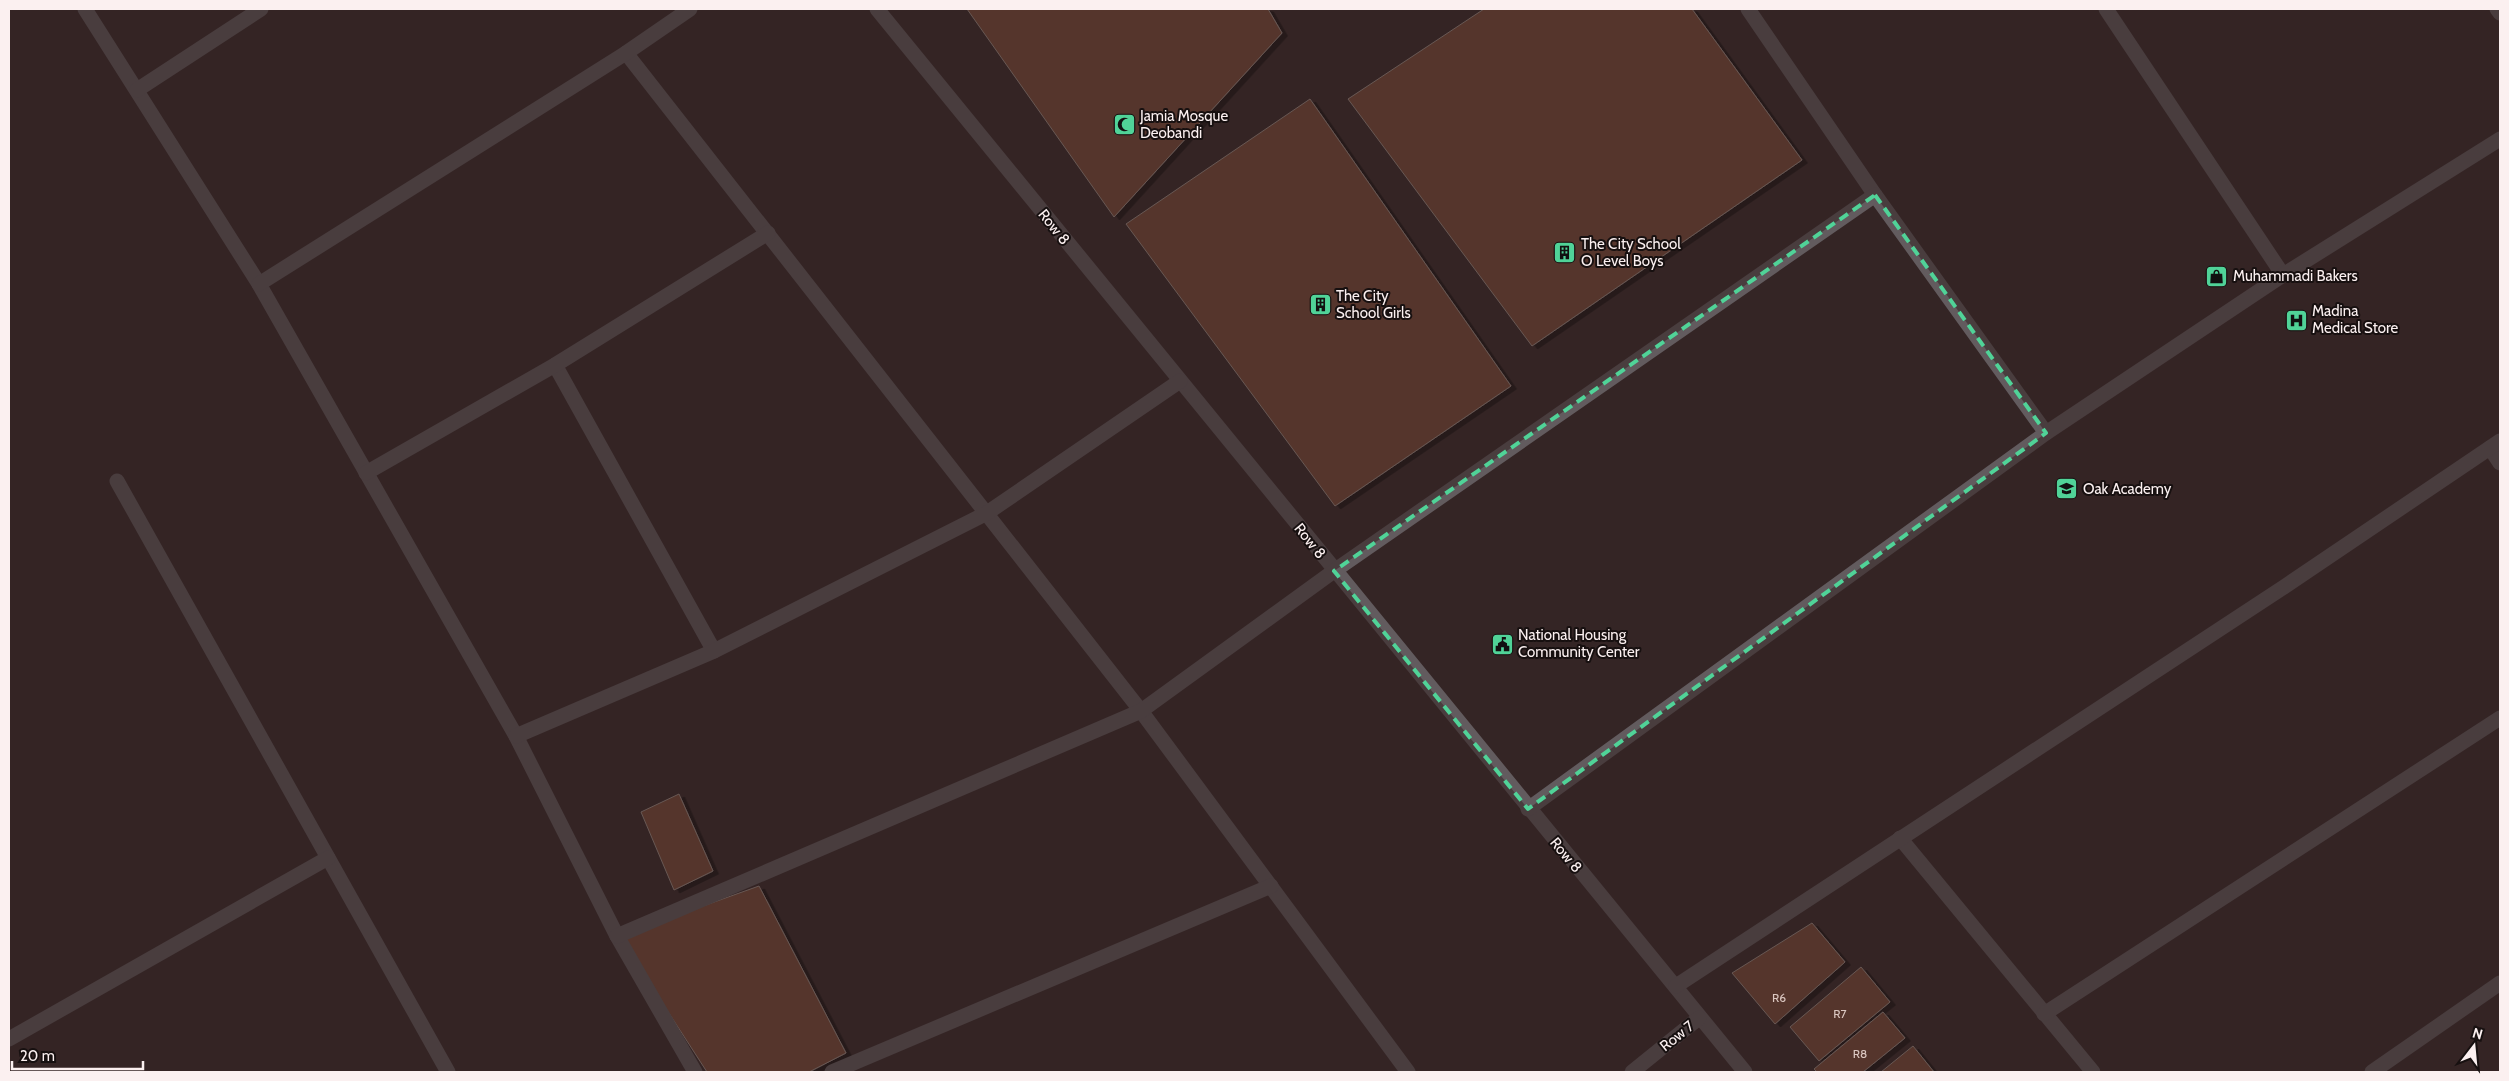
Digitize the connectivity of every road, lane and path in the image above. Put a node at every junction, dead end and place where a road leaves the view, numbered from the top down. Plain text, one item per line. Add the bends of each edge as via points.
1 (85, 9) edge
2 (262, 9) edge
3 (690, 9) edge
4 (876, 9) edge
5 (1748, 9) edge
6 (2106, 9) edge
7 (2497, 9) edge
8 (2500, 13) edge
9 (626, 53) junction
10 (136, 90) junction
11 (2500, 139) edge
12 (1875, 195) junction
13 (768, 233) junction
14 (2283, 275) junction
15 (258, 284) junction
16 (555, 365) junction
17 (1180, 380) junction
18 (2046, 433) junction
19 (2495, 444) edge
20 (2500, 463) edge
21 (366, 473) junction
22 (117, 482) dead end
23 (987, 513) junction
24 (1334, 571) junction
25 (714, 651) junction
26 (1142, 710) junction
27 (2500, 718) edge
28 (516, 736) junction
29 (1528, 810) junction
30 (1900, 838) junction
31 (328, 858) junction
32 (1271, 886) junction
33 (618, 936) junction
34 (1676, 986) junction
35 (2499, 987) edge
36 (2044, 1014) junction
37 (1699, 1018) junction
38 (9, 1039) edge
39 (448, 1072) edge
40 (695, 1072) edge
41 (832, 1072) edge
42 (1408, 1072) edge
43 (1632, 1072) edge
44 (1745, 1072) edge
45 (2093, 1072) edge
46 (2372, 1072) edge

1 - 10 street
2 - 10 street
3 - 9 street
4 - 17 street, Row 8
5 - 12 street
6 - 14 street
7 - 8 street
9 - 13 street
9 - 15 street
10 - 15 street
11 - 14 street
12 - 18 street
12 - 24 street
13 - 16 street
13 - 23 street
14 - 18 street
15 - 21 street
16 - 21 street
16 - 25 street
17 - 23 street
17 - 24 street, Row 8
18 - 29 street
19 - 20 street
19 - 30 street via 2284,587
21 - 28 street
22 - 31 street
23 - 25 street
23 - 26 street
24 - 26 street
24 - 29 street, Row 8
25 - 28 street
26 - 32 street
26 - 33 street
27 - 36 street
28 - 33 street
29 - 34 street, Row 8
30 - 34 street
30 - 36 street
31 - 38 street
31 - 39 street
32 - 41 street
32 - 42 street
33 - 40 street
34 - 37 street, Row 8
35 - 46 street
36 - 45 street
37 - 43 street, Row 7
37 - 44 street, Row 8

